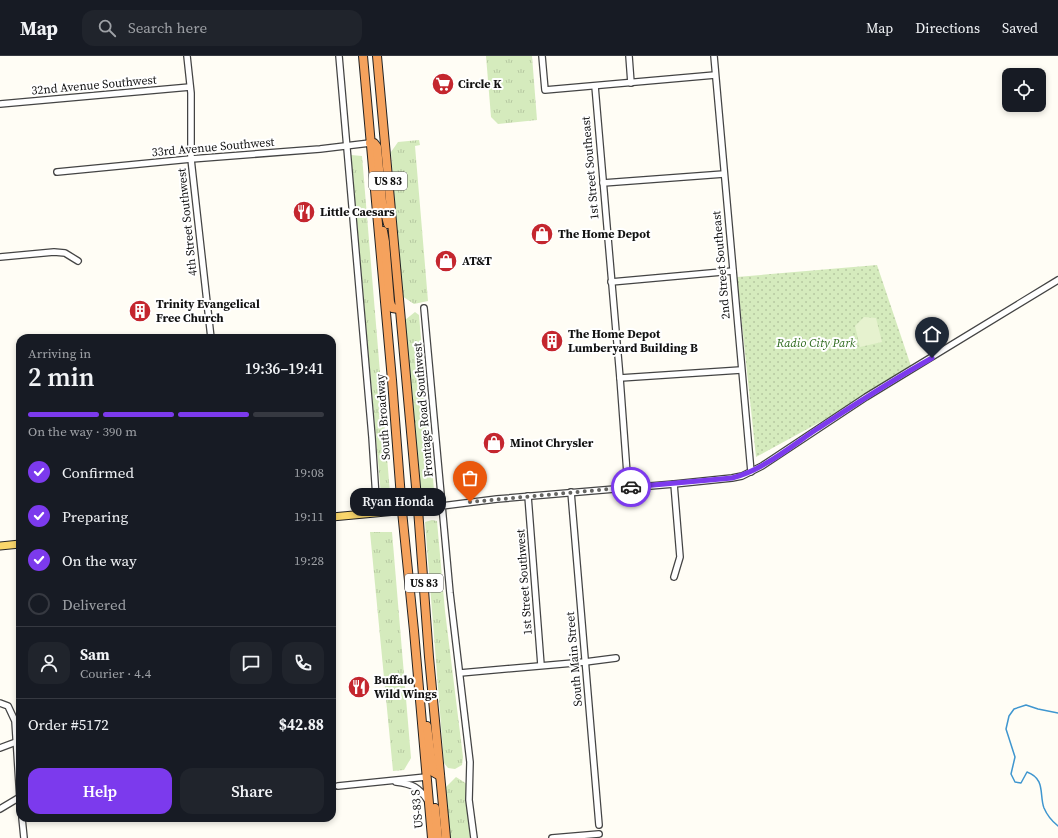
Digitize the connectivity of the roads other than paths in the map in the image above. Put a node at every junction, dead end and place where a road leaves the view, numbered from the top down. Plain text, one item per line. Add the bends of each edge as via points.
1 (187, 56) edge
2 (339, 56) edge
3 (363, 56) edge
4 (367, 56) edge
5 (374, 56) edge
6 (377, 56) edge
7 (542, 56) edge
8 (629, 56) edge
9 (714, 56) edge
10 (378, 74) junction
11 (715, 75) junction
12 (631, 83) junction
13 (594, 86) junction
14 (190, 87) junction
15 (0, 104) edge
16 (384, 137) junction
17 (370, 143) junction
18 (346, 147) junction
19 (191, 159) junction
20 (57, 172) dead end
21 (724, 174) junction
22 (603, 183) junction
23 (377, 205) junction
24 (394, 246) junction
25 (0, 257) edge
26 (78, 261) dead end
27 (733, 271) junction
28 (1058, 280) edge
29 (611, 282) junction
30 (424, 308) dead end
31 (399, 309) junction
32 (211, 334) edge
33 (741, 370) junction
34 (620, 378) junction
35 (751, 472) junction
36 (674, 484) junction
37 (628, 487) junction
38 (571, 492) junction
39 (528, 496) junction
40 (442, 506) junction
41 (418, 509) junction
42 (402, 511) junction
43 (377, 512) junction
44 (336, 517) edge
45 (16, 544) edge
46 (0, 546) edge
47 (674, 577) dead end
48 (616, 658) dead end
49 (585, 662) junction
50 (541, 666) junction
51 (460, 673) junction
52 (420, 697) junction
53 (0, 703) edge
54 (16, 742) joint
55 (0, 748) edge
56 (440, 776) junction
57 (426, 777) junction
58 (386, 781) junction
59 (338, 786) dead end
60 (16, 799) edge
61 (429, 802) junction
62 (0, 808) edge
63 (22, 822) edge
64 (599, 825) dead end
65 (599, 834) dead end
66 (24, 838) edge
67 (432, 838) edge
68 (438, 838) edge
69 (446, 838) edge
70 (474, 838) edge
71 (552, 838) edge

1 - 14 street, 4th Street Southwest
2 - 18 street
3 - 17 highway, South Broadway / US 83
4 - 16 highway via 374,132 376,136
5 - 10 highway
6 - 10 highway, US 83
7 - 13 street via 545,90
8 - 12 street
9 - 11 street, 2nd Street Southeast
10 - 16 highway, US 83
11 - 12 street
11 - 21 street, 2nd Street Southeast
12 - 13 street
13 - 22 street, 1st Street Southeast
14 - 15 street, 32nd Avenue Southwest
14 - 19 street, 4th Street Southwest
16 - 24 highway, US 83
17 - 18 street, 33rd Avenue Southwest
17 - 23 highway, South Broadway / US 83
17 - 24 highway via 377,147 382,202
18 - 19 street, 33rd Avenue Southwest
18 - 43 street
19 - 20 street, 33rd Avenue Southwest
19 - 32 street, 4th Street Southwest
21 - 22 street
21 - 27 street, 2nd Street Southeast
22 - 29 street, 1st Street Southeast
23 - 31 highway via 385,242 390,302 392,308
23 - 42 highway, South Broadway / US 83
24 - 31 highway, US 83
25 - 26 street via 54,252 65,253
27 - 29 street
27 - 33 street, 2nd Street Southeast
28 - 35 street via 866,397
29 - 34 street, 1st Street Southeast
30 - 40 street, Frontage Road Southwest
31 - 41 highway, US 83
33 - 34 street
33 - 35 street, 2nd Street Southeast
34 - 37 street, 1st Street Southeast
35 - 36 street via 732,478
36 - 37 street
36 - 47 street via 680,557
37 - 38 street
38 - 39 street
38 - 49 street, South Main Street
39 - 40 street
39 - 50 street, 1st Street Southwest
40 - 41 street
40 - 51 street, Frontage Road Southwest
41 - 42 main road
41 - 56 highway, US 83
42 - 43 main road
42 - 52 highway, South Broadway / US 83
43 - 44 main road
45 - 46 main road
48 - 49 street
49 - 50 street
49 - 64 street, South Main Street
50 - 51 street
51 - 70 street, Frontage Road Southwest via 470,762 469,800
52 - 56 highway via 428,731 433,772
52 - 57 highway, South Broadway / US 83
53 - 54 street via 8,706 15,721
54 - 55 street
56 - 69 highway, US 83
57 - 58 street
57 - 61 highway, US-83 S / US 83
57 - 68 highway via 432,780
58 - 59 street
58 - 61 street via 412,785
60 - 62 street
61 - 67 highway, US-83 S / US 83
63 - 66 street
65 - 71 street

